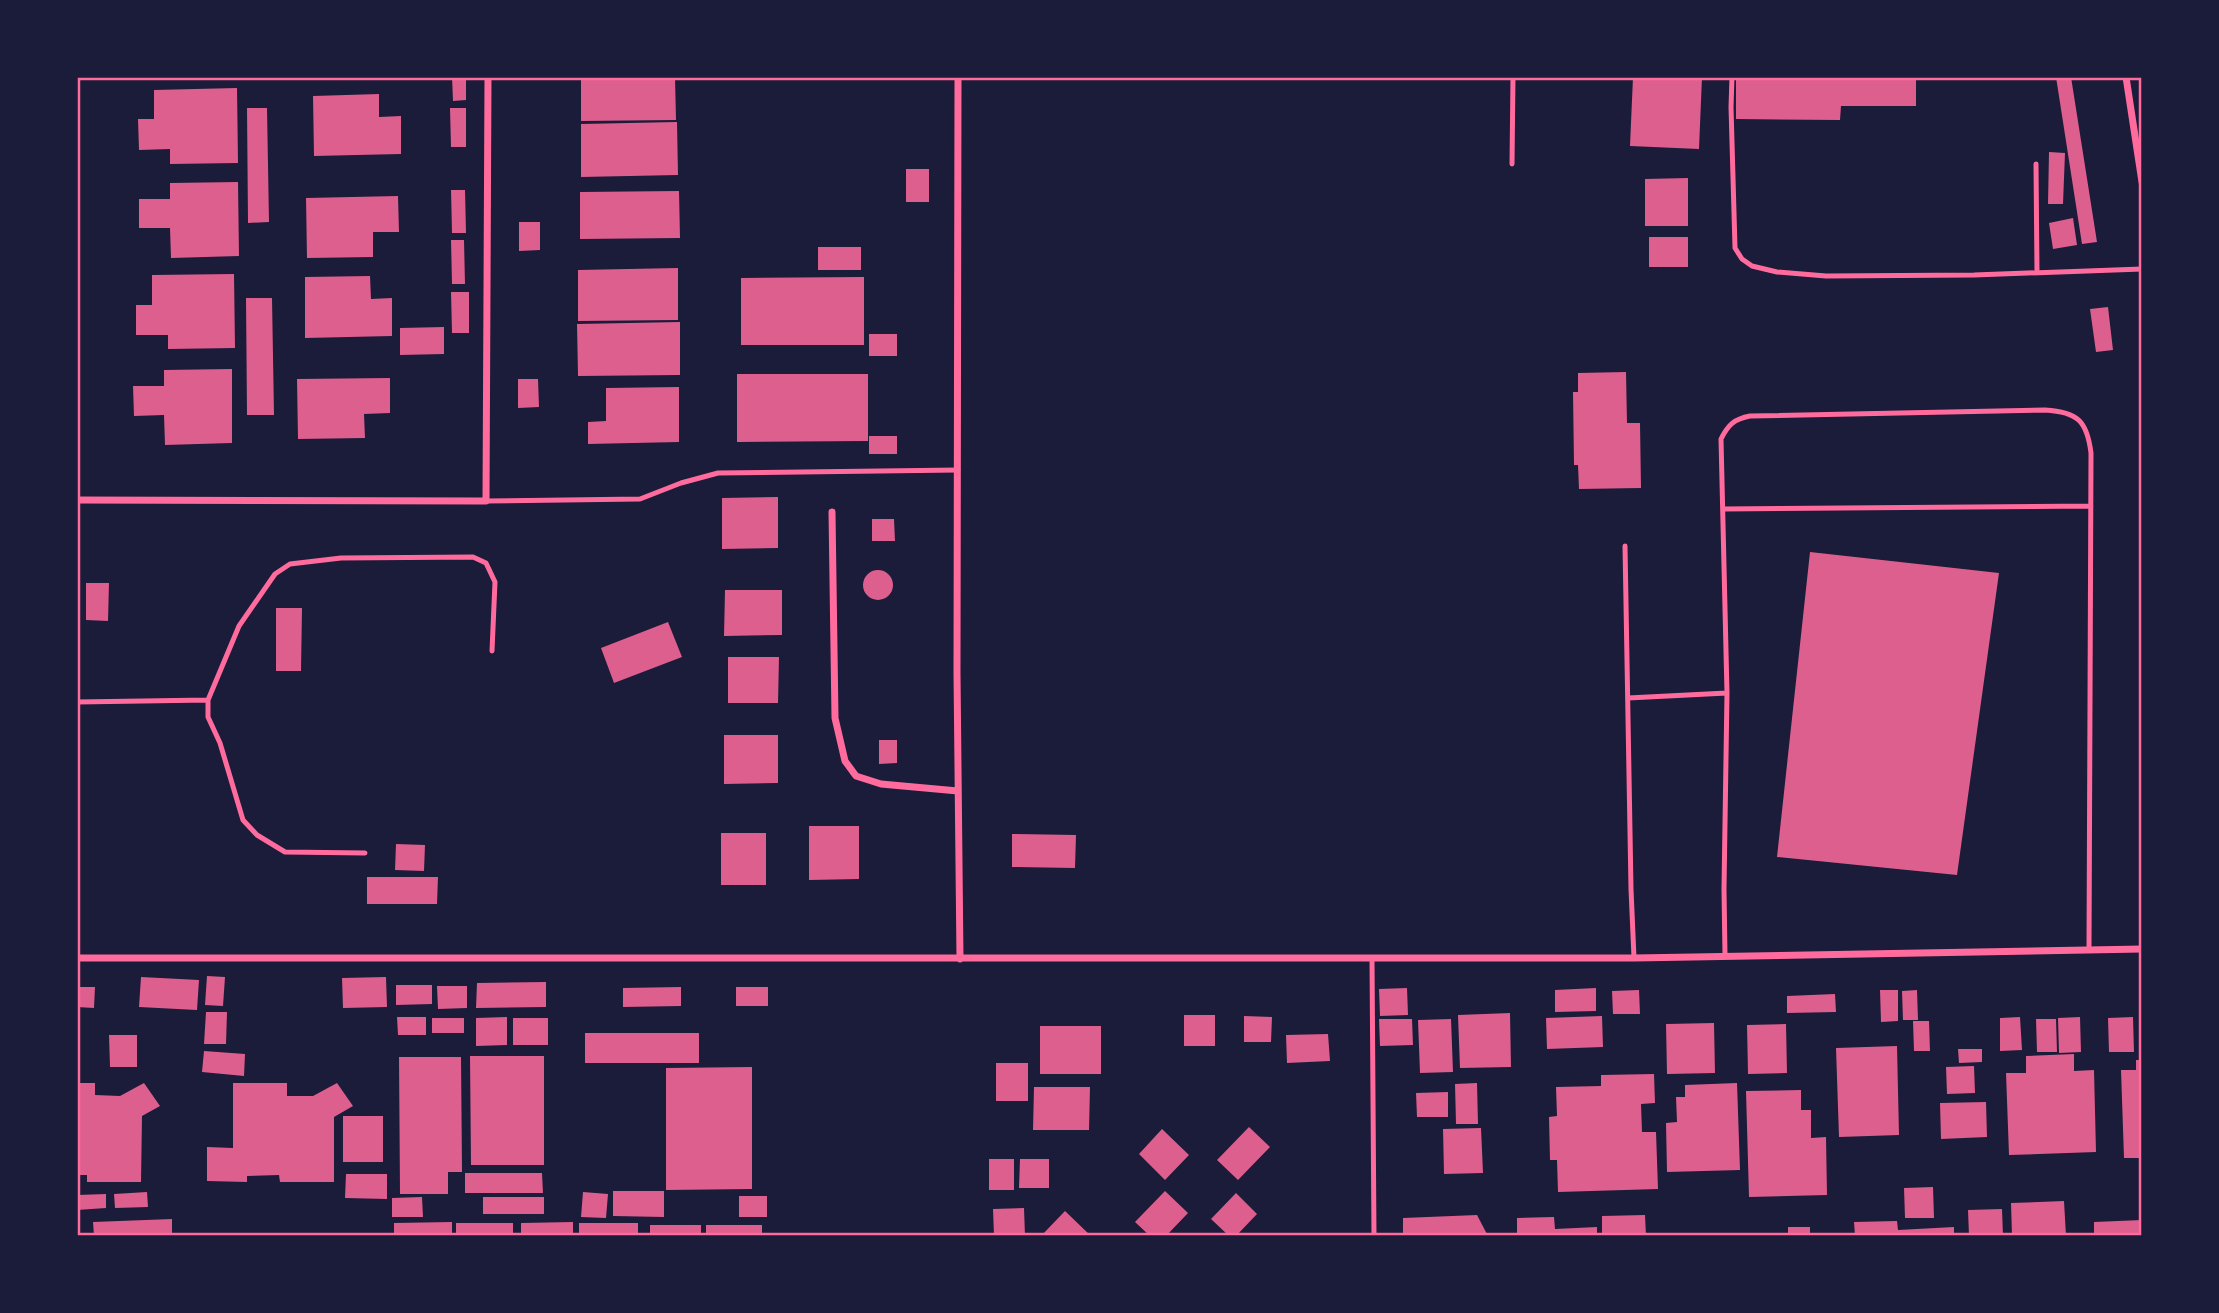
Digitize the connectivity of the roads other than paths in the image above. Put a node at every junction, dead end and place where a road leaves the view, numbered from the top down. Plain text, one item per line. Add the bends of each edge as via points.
1 (488, 77) edge
2 (958, 77) edge
3 (1513, 77) edge
4 (1732, 77) edge
5 (2126, 77) edge
6 (1512, 164) dead end
7 (2036, 164) dead end
8 (2142, 182) edge
9 (2142, 269) edge
10 (2038, 273) junction
11 (958, 470) junction
12 (77, 500) edge
13 (486, 501) junction
14 (2091, 506) junction
15 (1723, 509) junction
16 (832, 512) dead end
17 (1625, 546) dead end
18 (492, 651) dead end
19 (1727, 693) junction
20 (1628, 698) junction
21 (208, 700) junction
22 (77, 702) edge
23 (958, 791) junction
24 (365, 853) dead end
25 (2142, 949) edge
26 (2088, 950) junction
27 (1725, 956) junction
28 (77, 958) edge
29 (1634, 958) junction
30 (960, 959) junction
31 (1372, 959) junction
32 (1374, 1236) edge

1 - 13 street
2 - 11 street
3 - 6 lane
4 - 10 lane via 1735,248 1752,266 1826,276
5 - 8 street
7 - 10 lane
9 - 10 lane
11 - 13 lane via 718,473 640,499
11 - 23 street
12 - 13 street
14 - 15 lane
14 - 15 lane via 2089,435 2079,420 2063,411 2045,410 1737,419 1721,439
14 - 26 lane
15 - 19 lane
16 - 23 street via 835,718 845,761 856,776 881,784
17 - 20 lane
18 - 21 lane via 495,582 486,563 473,557 341,558 290,564 275,574 246,615
19 - 20 lane
19 - 27 lane
20 - 29 lane
21 - 22 lane
21 - 24 lane via 208,717 243,820 257,835 285,852
23 - 30 street
25 - 26 street
26 - 27 street
27 - 29 street
28 - 30 street
29 - 31 street
30 - 31 street
31 - 32 lane

